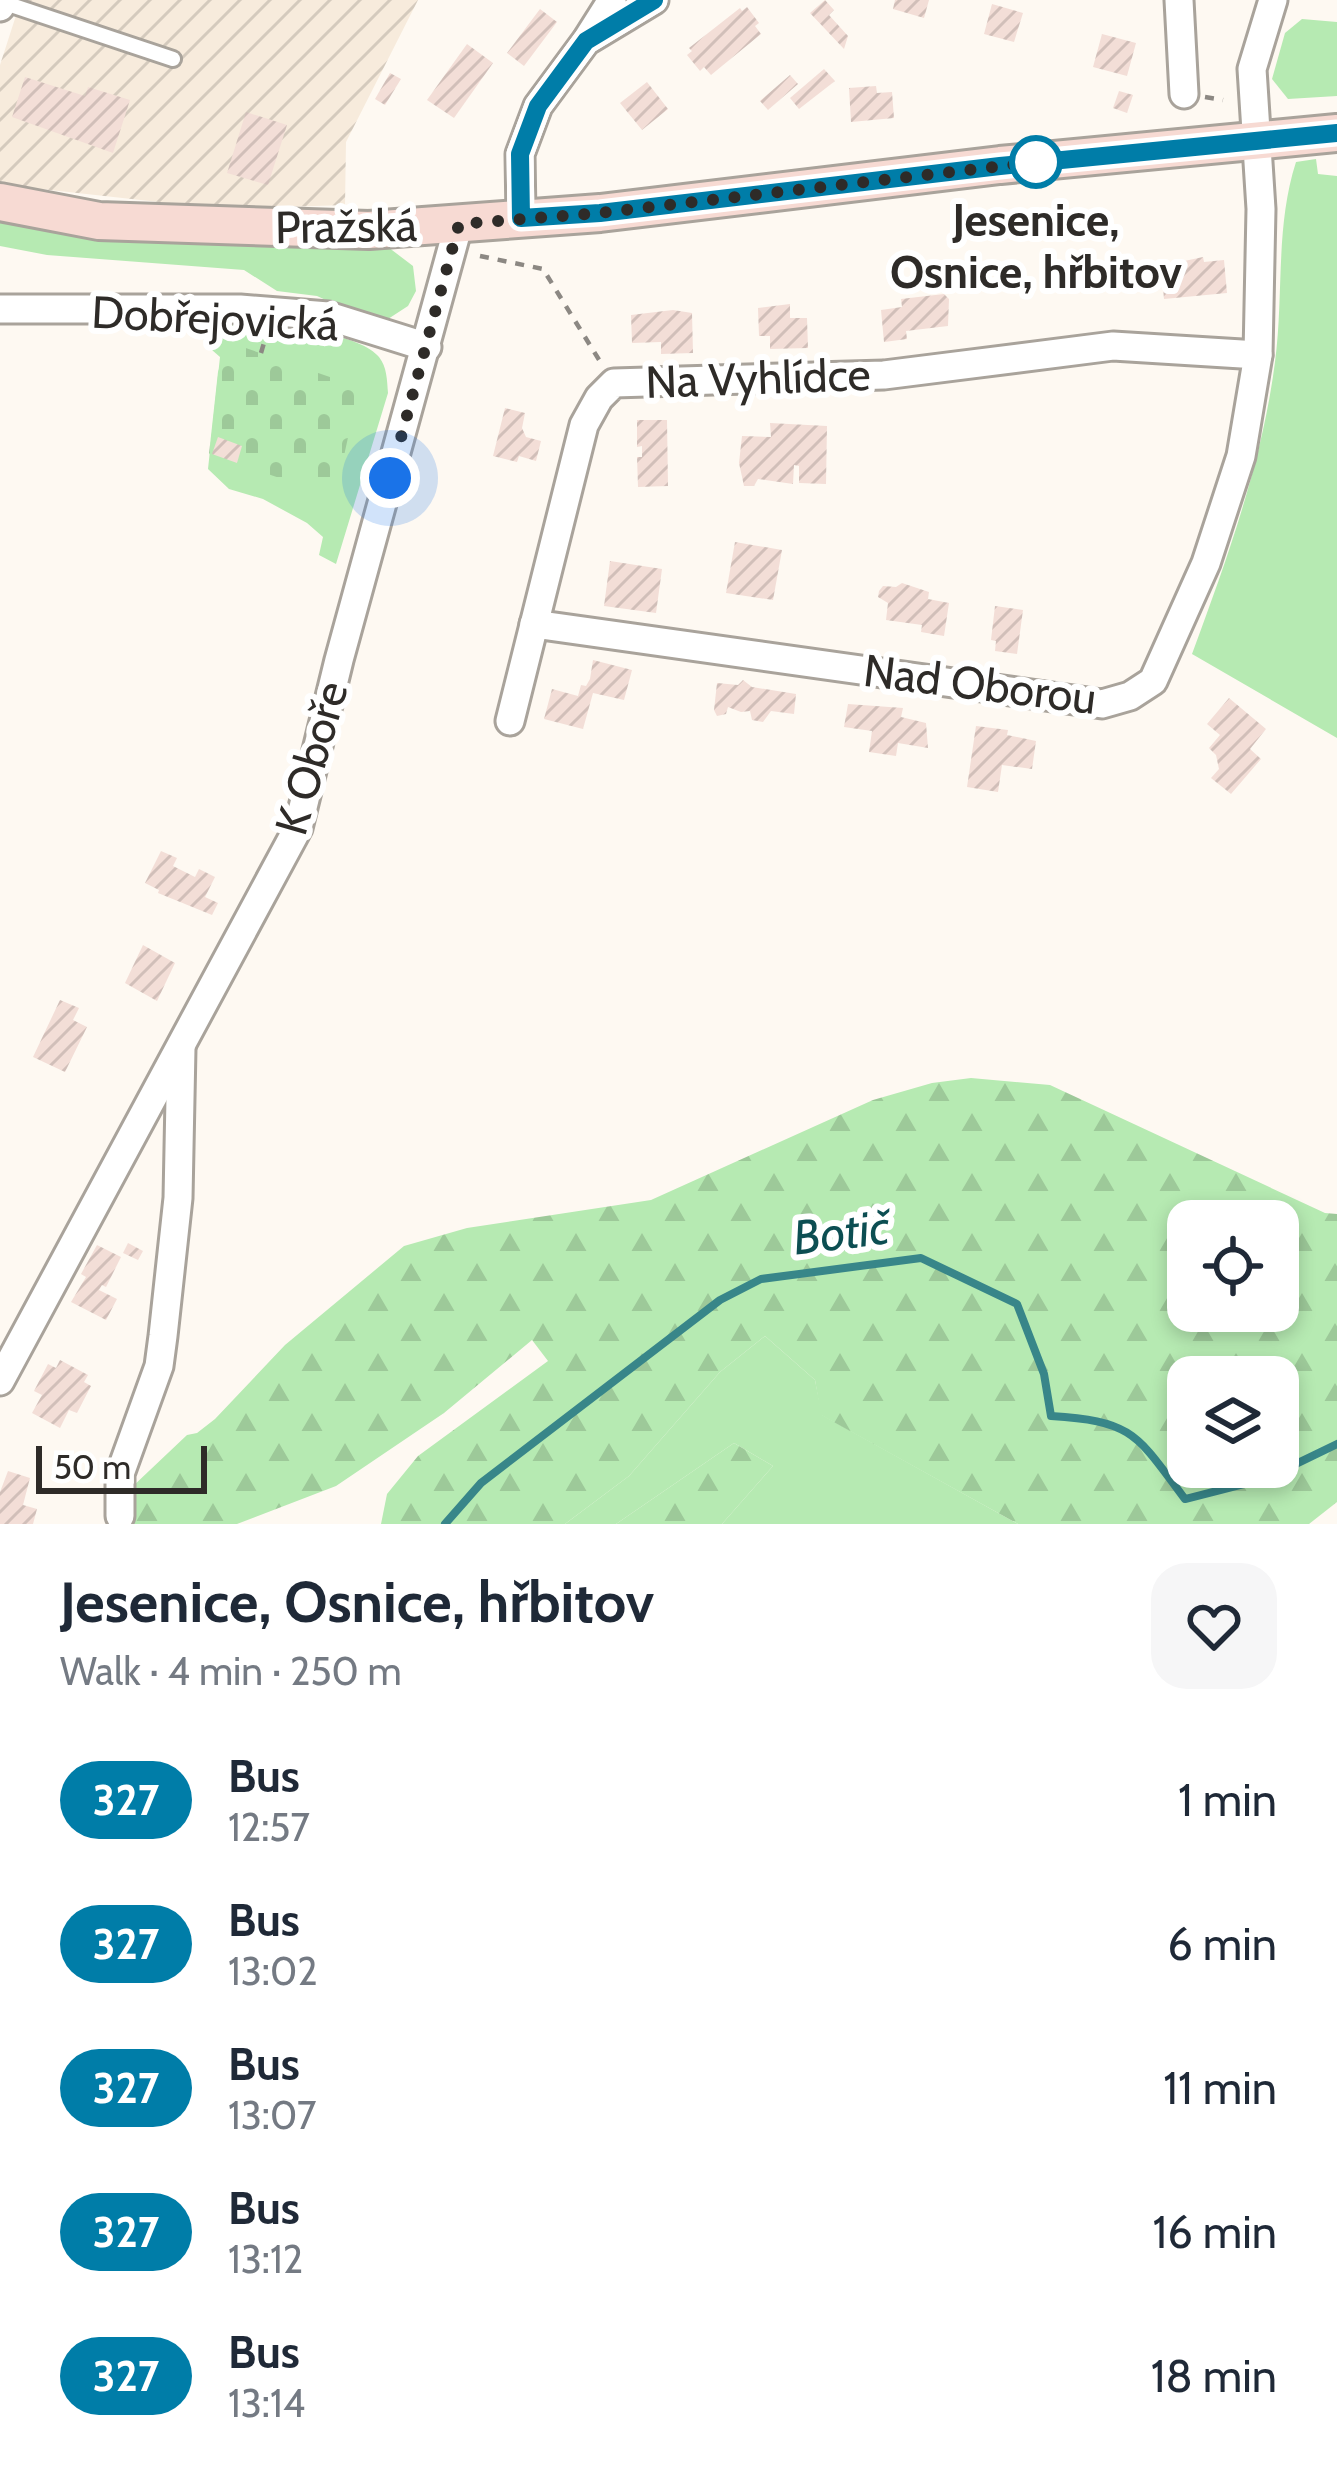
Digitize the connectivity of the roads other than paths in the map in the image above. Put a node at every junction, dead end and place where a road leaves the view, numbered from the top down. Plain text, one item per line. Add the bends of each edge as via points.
1 (611, 0) edge
2 (653, 0) edge
3 (1179, 0) edge
4 (1273, 0) edge
5 (1, 3) edge
6 (586, 41) junction
7 (173, 58) dead end
8 (1184, 94) dead end
9 (1337, 133) edge
10 (1256, 142) junction
11 (0, 202) edge
12 (521, 218) junction
13 (459, 224) junction
14 (0, 309) edge
15 (427, 347) junction
16 (1258, 356) junction
17 (534, 624) junction
18 (510, 721) dead end
19 (181, 1042) junction
20 (0, 1381) edge
21 (120, 1516) dead end

1 - 6 street
2 - 6 street
3 - 8 street
4 - 10 street, Nad Oborou via 1252,69
5 - 7 lane
6 - 12 street via 538,106 520,154
9 - 10 main road, Pražská
10 - 12 main road, Pražská
10 - 16 street, Nad Oborou
11 - 13 main road, Pražská via 99,221 179,225
12 - 13 main road, Pražská
13 - 15 street, K Oboře
14 - 15 street, Dobřejovická via 328,316
15 - 19 street, K Oboře via 298,828
16 - 17 street, Na Vyhlídce via 1113,346 884,375 614,383 584,425
16 - 17 street, Nad Oborou via 1241,456 1206,563 1153,681 1130,696 1102,704
17 - 18 street, Na Vyhlídce
19 - 20 street, K Oboře
19 - 21 street via 178,1198 164,1336 120,1474

